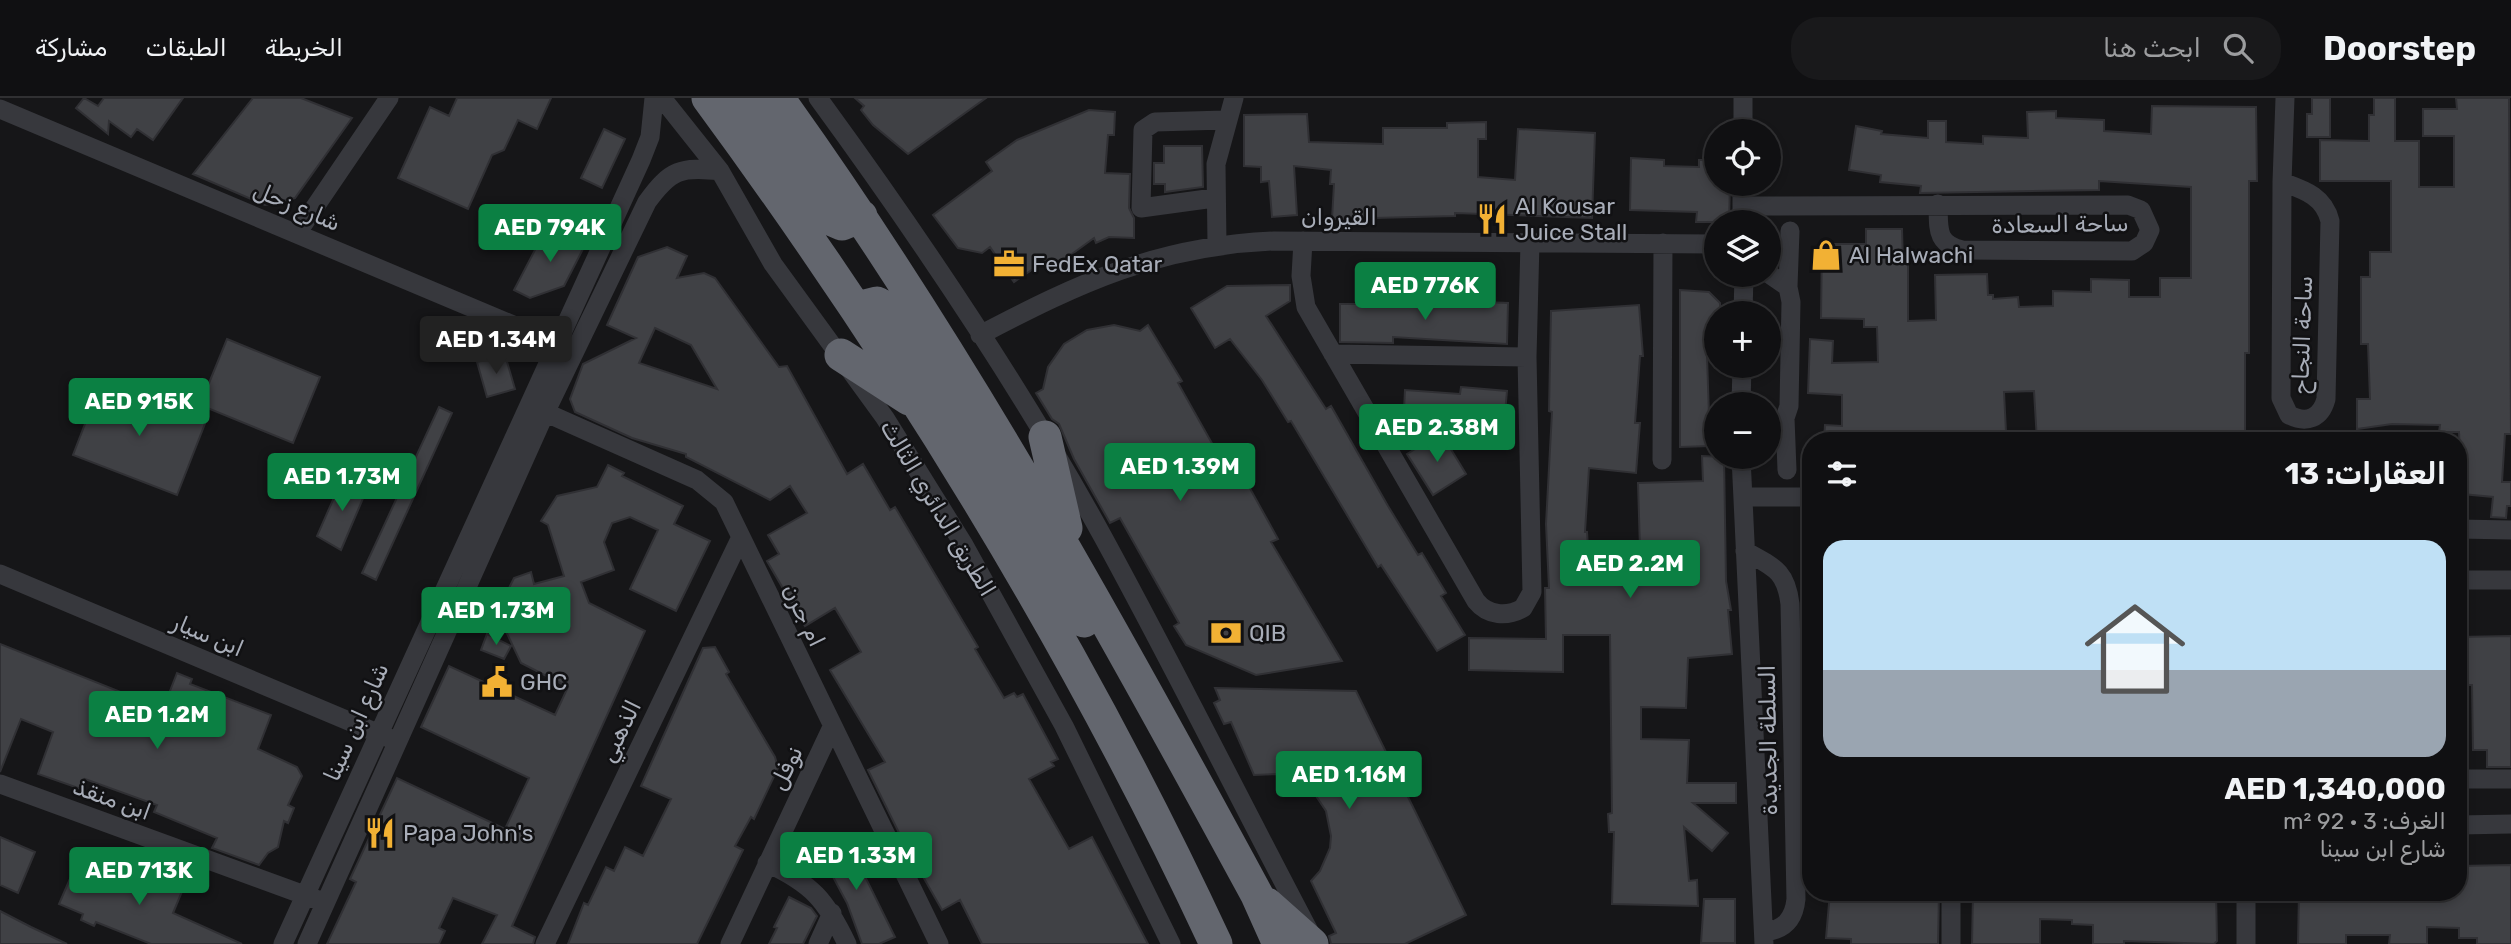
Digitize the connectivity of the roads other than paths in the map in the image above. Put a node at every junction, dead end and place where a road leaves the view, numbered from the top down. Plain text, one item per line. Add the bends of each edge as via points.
1 (389, 98) edge
2 (654, 98) edge
3 (662, 98) edge
4 (708, 98) edge
5 (744, 98) edge
6 (778, 98) edge
7 (818, 98) edge
8 (1234, 98) edge
9 (1743, 98) edge
10 (2285, 98) edge
11 (0, 109) edge
12 (1743, 119) edge
13 (1225, 120) junction
14 (720, 172) junction
15 (2282, 182) junction
16 (1214, 198) junction
17 (1938, 204) junction
18 (1781, 212) edge
19 (862, 216) junction
20 (1790, 231) dead end
21 (298, 232) junction
22 (1303, 241) junction
23 (1530, 242) junction
24 (1663, 243) junction
25 (1704, 244) edge
26 (1217, 246) junction
27 (1781, 282) edge
28 (1788, 287) junction
29 (857, 308) junction
30 (980, 335) junction
31 (566, 348) junction
32 (1333, 354) junction
33 (841, 355) junction
34 (1527, 357) junction
35 (921, 406) junction
36 (537, 409) junction
37 (1781, 417) edge
38 (1045, 437) junction
39 (1781, 441) edge
40 (1662, 460) dead end
41 (1741, 469) edge
42 (1787, 470) dead end
43 (1802, 496) edge
44 (1742, 497) junction
45 (2467, 529) edge
46 (2511, 530) edge
47 (740, 539) junction
48 (1745, 551) junction
49 (1073, 557) junction
50 (0, 574) edge
51 (2467, 580) edge
52 (2511, 580) edge
53 (1162, 719) junction
54 (832, 727) junction
55 (377, 733) junction
56 (398, 741) junction
57 (2467, 779) edge
58 (2511, 779) edge
59 (0, 784) edge
60 (2511, 824) edge
61 (2467, 825) edge
62 (767, 863) junction
63 (306, 895) junction
64 (1257, 895) junction
65 (1951, 901) edge
66 (2246, 901) edge
67 (325, 904) junction
68 (832, 913) junction
69 (1211, 938) edge
70 (1764, 938) edge
71 (283, 944) edge
72 (306, 944) edge
73 (545, 944) edge
74 (730, 944) edge
75 (818, 944) edge
76 (847, 944) edge
77 (939, 944) edge
78 (1171, 944) edge
79 (1279, 944) edge
80 (1314, 944) edge
81 (1951, 944) edge
82 (2246, 944) edge

1 - 21 street
2 - 31 street, شارع ابن سينا via 650,137
3 - 14 street, الطريق الدائري الثالث
4 - 29 highway, الطريق الدائري الثالث
5 - 19 highway via 828,218 842,224
6 - 19 highway
7 - 30 street via 920,237
8 - 13 street
9 - 12 street
10 - 15 street, ساحة النجاح
11 - 21 street, شارع زحل
13 - 16 street
13 - 16 street via 1155,122 1143,130 1141,208
14 - 31 street, شارع ابن سينا via 686,169 660,184
14 - 33 street, الطريق الدائري الثالث via 773,264
15 - 15 street, ساحة النجاح via 2281,398 2289,415 2308,420 2317,416 2326,399 2330,221 2319,199
16 - 26 street
17 - 17 street, ساحة السعادة via 1939,235 1944,244 1962,250 2132,251 2144,243 2150,230 2141,210 2128,205
17 - 18 street, ساحة السعادة
19 - 49 highway
20 - 28 street
21 - 31 street, شارع زحل
22 - 23 street, القيروان
22 - 26 street, القيروان
22 - 32 street via 1302,293
23 - 24 street, القيروان
23 - 34 street
24 - 25 street, القيروان
24 - 40 street
26 - 30 street, القيروان via 1114,271
27 - 28 street
28 - 37 street via 1789,406
29 - 35 highway, الطريق الدائري الثالث
29 - 53 highway via 877,303 892,311 1084,620
30 - 38 street
31 - 36 street, شارع ابن سينا
32 - 34 street
32 - 34 street via 1476,601 1499,614 1523,608 1532,593
33 - 35 highway
33 - 78 street, الطريق الدائري الثالث via 970,557 1064,726
35 - 69 highway, الطريق الدائري الثالث via 1029,588 1163,835
36 - 47 street, ام جرن via 696,480 724,502
36 - 55 street, شارع ابن سينا
36 - 56 street, شارع ابن سينا
38 - 49 highway
38 - 80 street via 1153,631
39 - 42 street
41 - 44 street, السلطة الجديدة
43 - 44 street
44 - 48 street, السلطة الجديدة
45 - 46 street
47 - 54 street, ام جرن
47 - 73 street, الذهبي
48 - 70 street, السلطة الجديدة
48 - 70 street, السلطة الجديدة via 1781,573 1790,604 1796,900 1785,925
49 - 53 highway
50 - 55 street, ابن سيار
51 - 52 street
53 - 64 highway
54 - 62 street, نوفل
54 - 77 street, ام جرن
55 - 56 street, ابن سيار
55 - 63 street, شارع ابن سينا
56 - 67 street, شارع ابن سينا
57 - 58 street
59 - 63 street, ابن منقذ
60 - 61 street
62 - 68 street via 803,881
62 - 74 street, نوفل
63 - 67 street, ابن منقذ
63 - 71 street, شارع ابن سينا
64 - 79 highway
64 - 80 highway
65 - 81 street
66 - 82 street
67 - 72 street, شارع ابن سينا
68 - 75 street
68 - 76 street

